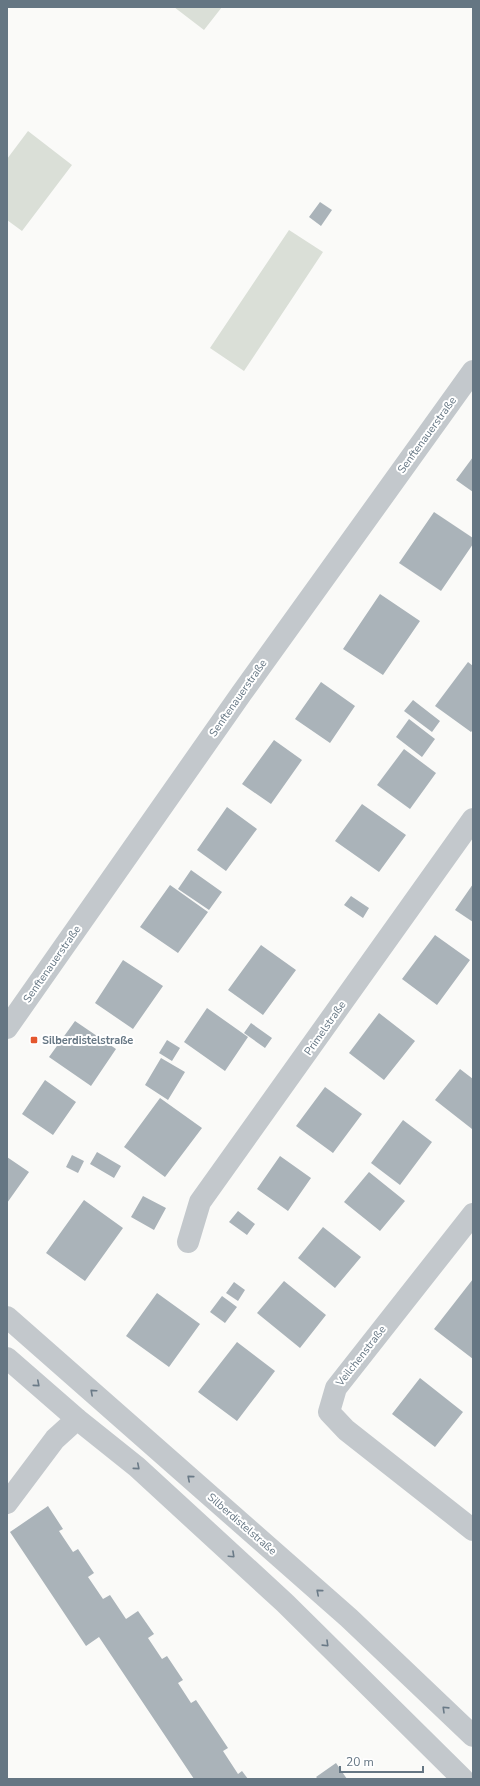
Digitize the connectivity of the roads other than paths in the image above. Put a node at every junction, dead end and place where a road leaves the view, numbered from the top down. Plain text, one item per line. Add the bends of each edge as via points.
1 (473, 372) edge
2 (473, 819) edge
3 (7, 1028) edge
4 (473, 1214) edge
5 (188, 1242) dead end
6 (7, 1317) edge
7 (7, 1358) edge
8 (77, 1419) junction
9 (7, 1503) edge
10 (473, 1530) edge
11 (473, 1736) edge
12 (463, 1779) edge

1 - 3 street, Senftenauerstraße via 245,688
2 - 5 street, Primelstraße via 200,1202
4 - 10 street, Veilchenstraße via 336,1388 329,1412 346,1430
11 -> 6 street, Silberdistelstraße via 348,1618
7 -> 8 street
8 - 9 street via 55,1439
8 -> 12 street via 138,1467 285,1603

